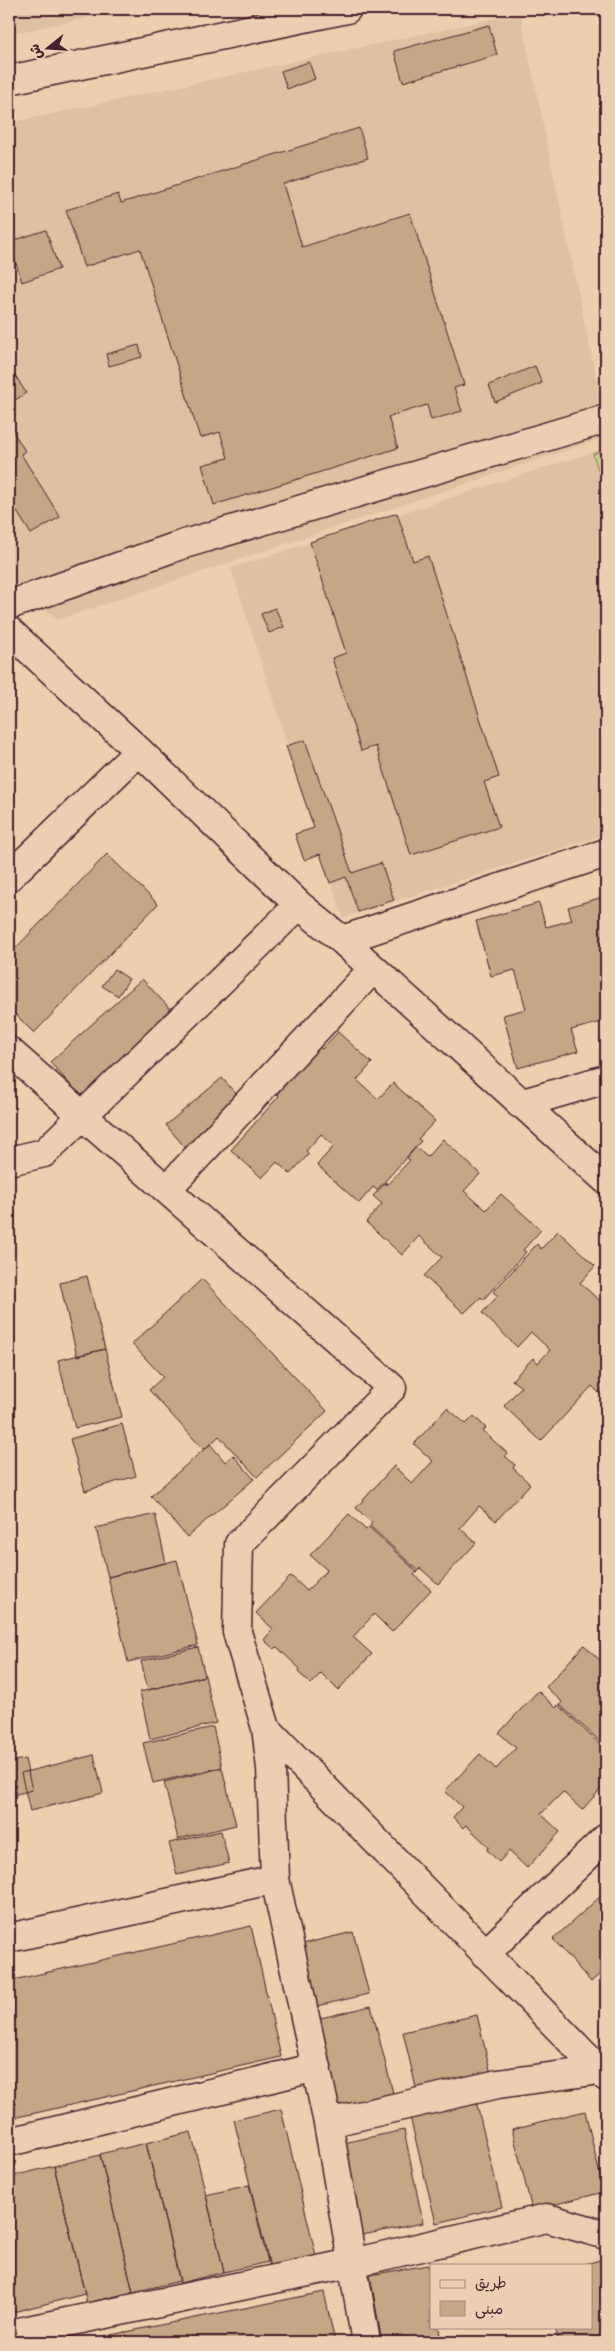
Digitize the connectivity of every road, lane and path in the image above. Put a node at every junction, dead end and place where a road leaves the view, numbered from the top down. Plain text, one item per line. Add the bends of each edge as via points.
1 (347, 9) edge
2 (9, 80) edge
3 (606, 419) edge
4 (9, 605) edge
5 (9, 631) edge
6 (138, 751) junction
7 (606, 853) edge
8 (9, 877) edge
9 (299, 905) junction
10 (342, 940) junction
11 (373, 969) junction
12 (9, 1051) edge
13 (606, 1079) edge
14 (520, 1104) junction
15 (80, 1116) junction
16 (9, 1161) edge
17 (606, 1180) edge
18 (167, 1189) junction
19 (266, 1728) junction
20 (606, 1838) edge
21 (275, 1880) junction
22 (9, 1938) edge
23 (485, 1954) junction
24 (317, 2067) junction
25 (604, 2073) edge
26 (328, 2123) junction
27 (9, 2142) edge
28 (606, 2236) edge
29 (352, 2264) junction
30 (9, 2334) edge
31 (366, 2342) edge

1 - 2 street
3 - 4 street via 181,545
5 - 6 street
6 - 8 street
6 - 9 street
7 - 10 street
9 - 10 street
9 - 15 street
10 - 11 street
11 - 14 street
11 - 18 street
12 - 15 street
13 - 14 street
14 - 17 street
15 - 16 street via 44,1153
15 - 18 street
18 - 19 street via 392,1388 239,1544 236,1632
19 - 21 street via 271,1768
19 - 23 street
20 - 23 street
21 - 22 street
21 - 24 street
23 - 25 street
24 - 26 street
24 - 27 street
25 - 26 street via 498,2084
26 - 29 street
28 - 29 street via 546,2218
29 - 30 street
29 - 31 street

